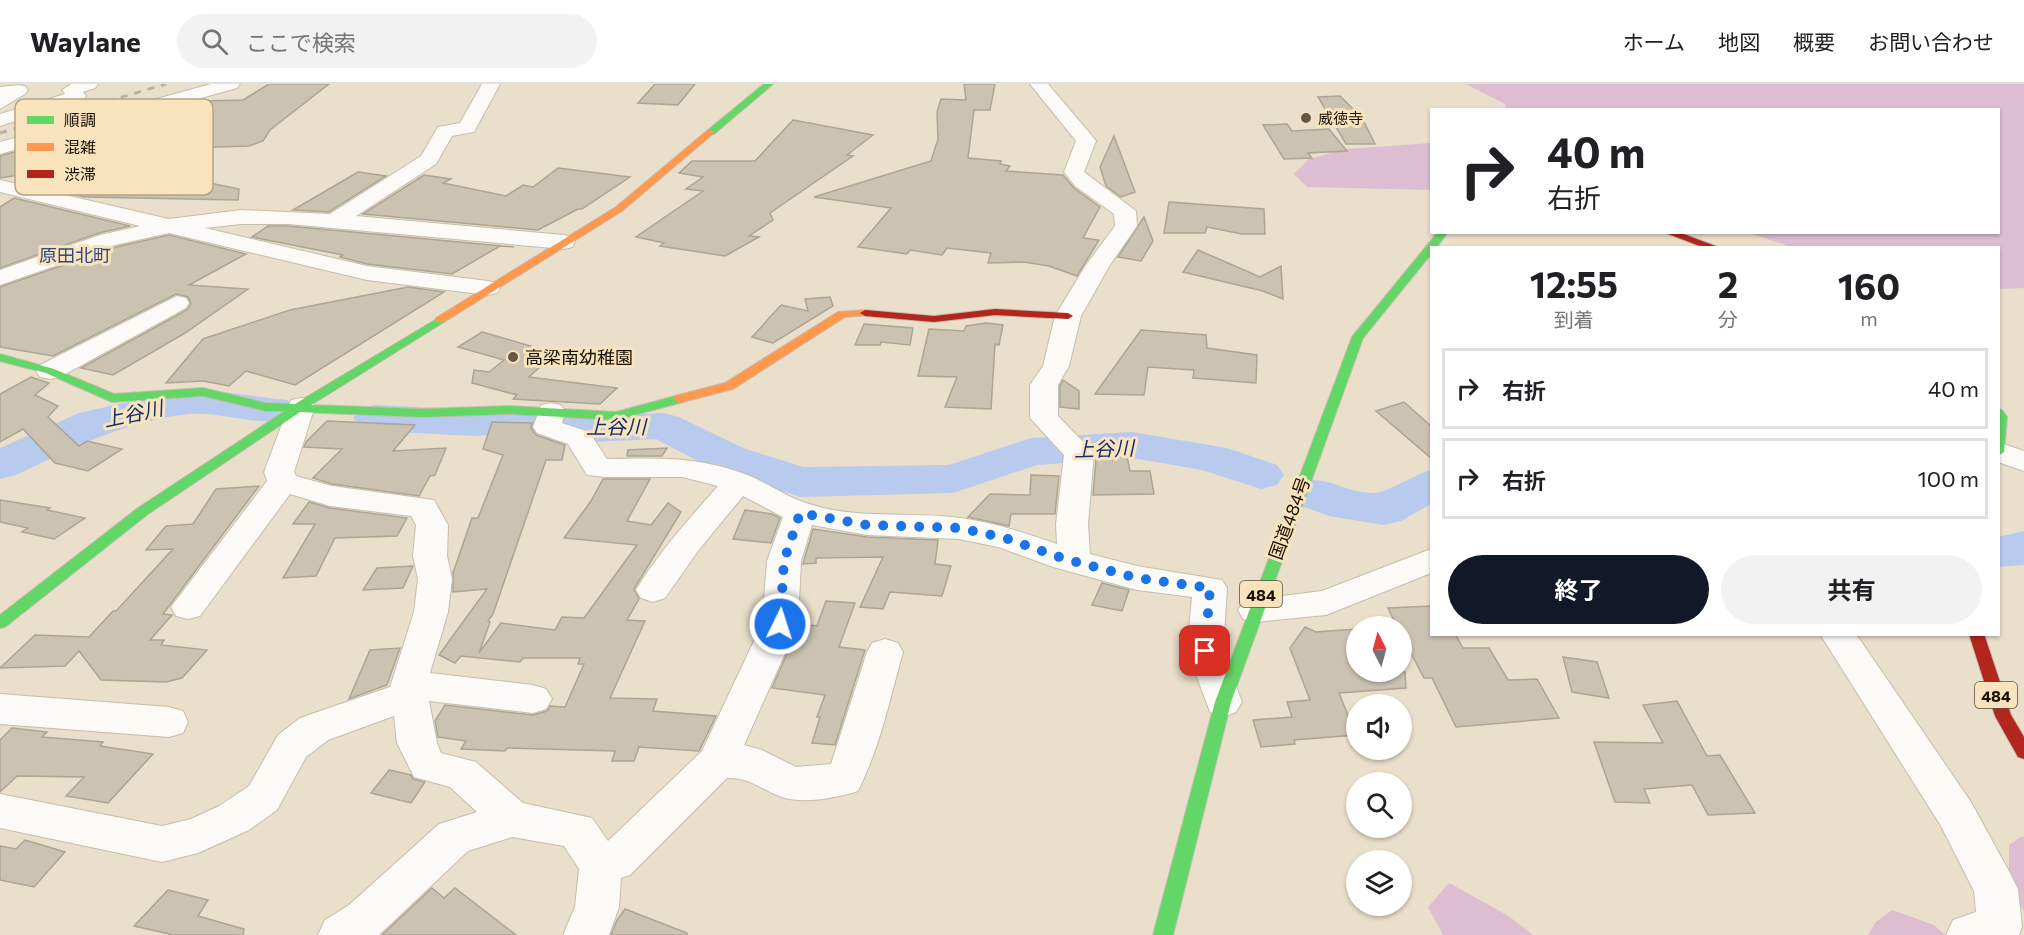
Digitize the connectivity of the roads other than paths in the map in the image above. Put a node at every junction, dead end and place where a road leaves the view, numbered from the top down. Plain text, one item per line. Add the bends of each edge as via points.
1 (89, 84) edge
2 (231, 84) edge
3 (491, 84) edge
4 (769, 84) edge
5 (1039, 84) edge
6 (0, 92) edge
7 (67, 99) edge
8 (177, 99) edge
9 (0, 103) edge
10 (15, 115) edge
11 (0, 120) edge
12 (15, 144) edge
13 (0, 148) edge
14 (0, 186) edge
15 (15, 189) edge
16 (40, 195) edge
17 (334, 221) junction
18 (173, 225) junction
19 (1442, 234) edge
20 (1673, 234) edge
21 (564, 242) junction
22 (1433, 246) edge
23 (1710, 246) edge
24 (1430, 249) edge
25 (0, 278) edge
26 (488, 288) junction
27 (177, 303) dead end
28 (1068, 316) junction
29 (0, 357) edge
30 (50, 371) junction
31 (301, 406) junction
32 (551, 411) junction
33 (2000, 452) edge
34 (2024, 462) edge
35 (283, 482) junction
36 (738, 483) junction
37 (800, 513) junction
38 (1430, 560) edge
39 (1074, 561) junction
40 (653, 590) dead end
41 (188, 607) dead end
42 (1255, 610) junction
43 (0, 623) edge
44 (1838, 636) edge
45 (1977, 636) edge
46 (885, 652) dead end
47 (409, 690) junction
48 (533, 699) dead end
49 (1223, 702) junction
50 (0, 709) edge
51 (169, 722) dead end
52 (2024, 752) edge
53 (717, 762) junction
54 (0, 811) edge
55 (512, 819) junction
56 (601, 865) junction
57 (341, 935) edge
58 (586, 935) edge
59 (1163, 935) edge
60 (1969, 935) edge

1 - 7 street via 71,90 77,96
2 - 8 street
3 - 17 street via 467,128 445,131 429,160
4 - 21 main road via 632,199
5 - 28 street via 1086,141 1074,172 1082,182 1125,211 1126,226
6 - 9 street via 19,90
10 - 11 street
12 - 13 street
14 - 15 street
16 - 18 street
17 - 18 street via 270,216
17 - 21 street
18 - 25 street via 108,240
18 - 26 street via 367,273
19 - 22 main road, 国道484号 / 484
20 - 23 main road
21 - 26 main road
24 - 42 main road, 国道484号 / 484 via 1358,338
26 - 31 main road
27 - 30 street
28 - 32 main road via 995,312 934,319 842,314 729,386 616,416
28 - 39 street via 1056,366 1044,385 1044,418 1079,453 1072,524
29 - 30 main road
30 - 31 main road via 112,398 203,392 266,407
31 - 32 main road via 423,413
31 - 35 street via 279,472
31 - 43 main road via 143,512
32 - 36 street via 547,428 579,438 598,468 664,466 697,470
33 - 34 street
35 - 41 street
35 - 47 street via 330,496 423,507 432,525 430,556 435,579 431,612
36 - 37 street
36 - 40 street via 686,543
37 - 39 street via 867,525 959,528 1005,538
37 - 53 street via 784,561 780,624
38 - 42 street via 1326,603
39 - 49 street via 1137,578 1210,588 1205,651
42 - 49 main road, 国道484号 / 484
44 - 60 street via 1956,814 1996,889 2000,927
45 - 52 main road, 484 via 2002,716
46 - 53 street via 844,779 792,784 748,761
47 - 48 street
47 - 54 street via 314,729 292,746 263,798 234,819 198,835 162,844
47 - 55 street via 417,742 428,766 462,774
49 - 59 main road, 国道484号 / 484
50 - 51 street
53 - 56 street via 615,862
55 - 56 street via 577,831
55 - 57 street via 454,837 365,919
56 - 58 street via 597,906

